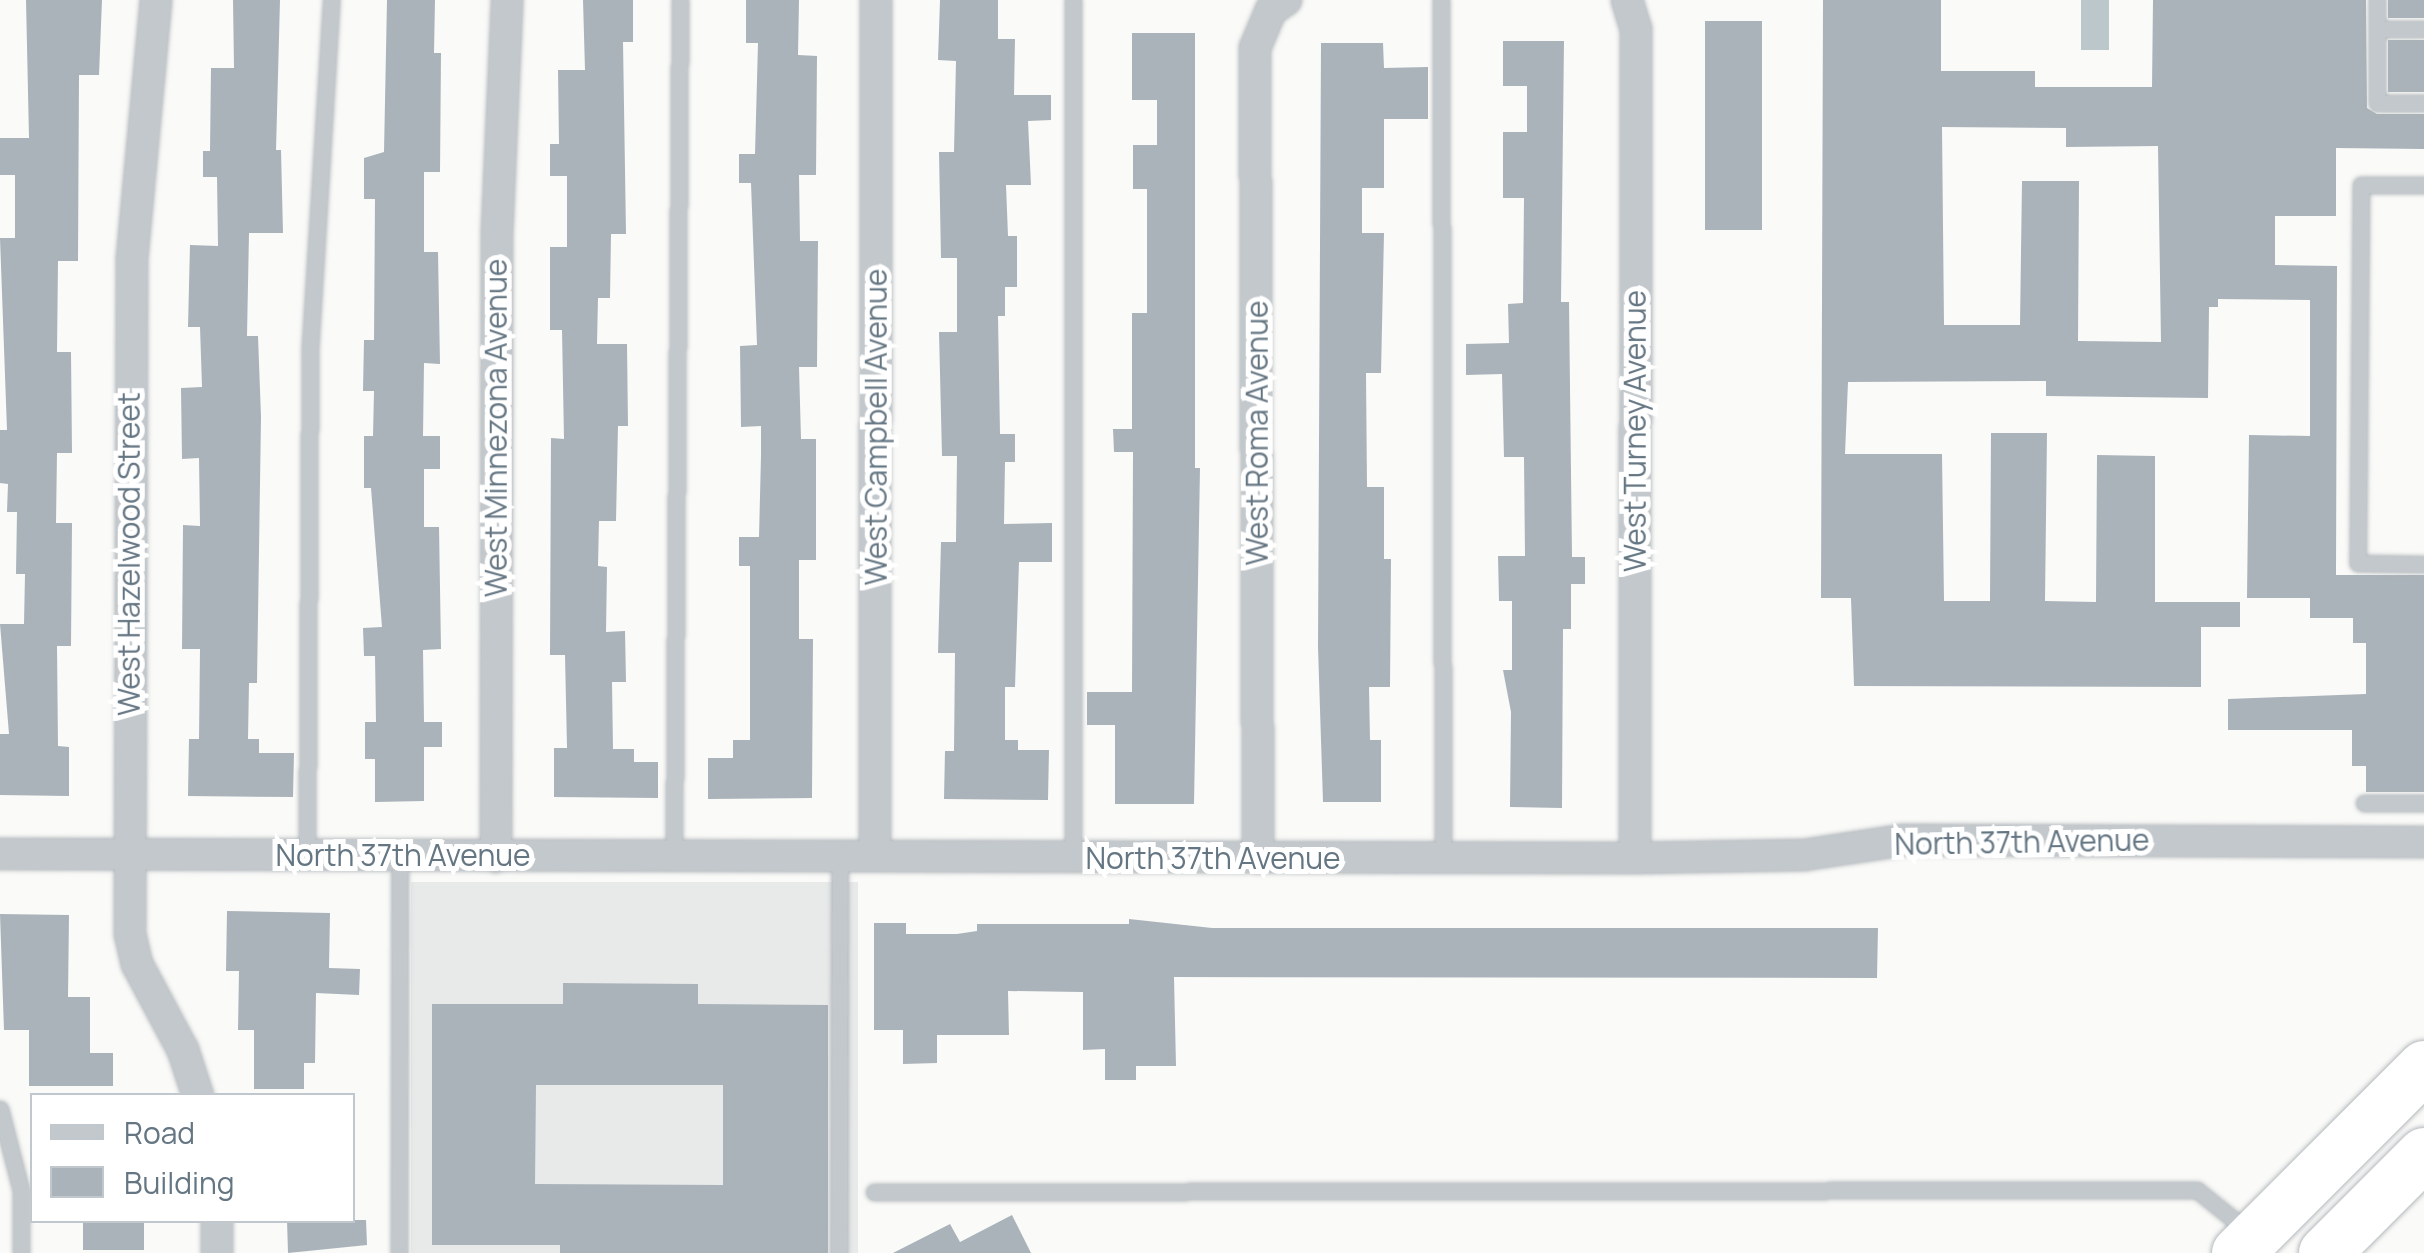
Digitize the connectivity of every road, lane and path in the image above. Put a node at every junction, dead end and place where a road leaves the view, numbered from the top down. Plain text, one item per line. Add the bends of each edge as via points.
1 (156, 0) edge
2 (331, 0) edge
3 (508, 0) edge
4 (680, 0) edge
5 (876, 0) edge
6 (1073, 0) edge
7 (1441, 0) edge
8 (2377, 0) edge
9 (1629, 2) edge
10 (1278, 5) edge
11 (2377, 29) junction
12 (2424, 30) edge
13 (2424, 103) edge
14 (2424, 185) edge
15 (2424, 564) edge
16 (2364, 803) dead end
17 (2424, 803) edge
18 (2424, 842) edge
19 (0, 854) edge
20 (128, 854) junction
21 (840, 854) junction
22 (874, 854) junction
23 (307, 855) junction
24 (674, 855) junction
25 (400, 856) junction
26 (496, 857) junction
27 (1443, 857) junction
28 (1073, 858) junction
29 (1258, 858) junction
30 (1634, 858) junction
31 (2424, 1067) edge
32 (197, 1093) edge
33 (0, 1109) edge
34 (2424, 1154) edge
35 (874, 1192) dead end
36 (216, 1223) edge
37 (2246, 1245) edge
38 (22, 1253) edge
39 (217, 1253) edge
40 (399, 1253) edge
41 (839, 1253) edge
42 (2325, 1253) edge

1 - 20 street, West Hazelwood Street via 132,259
2 - 23 lane via 310,348
3 - 26 street, West Minnezona Avenue via 497,234
4 - 24 lane
5 - 22 street, West Campbell Avenue
6 - 28 lane
7 - 27 lane
8 - 11 lane
9 - 30 street, West Turney Avenue
10 - 29 street, West Roma Avenue via 1255,48
11 - 12 lane
11 - 13 lane via 2377,103
14 - 15 lane via 2361,185 2358,563
16 - 17 lane
18 - 30 street, North 37th Avenue via 1903,840 1804,855
19 - 20 street, North 37th Avenue
20 - 23 street, North 37th Avenue
20 - 32 street, West Hazelwood Street via 137,964 183,1050
21 - 22 street, North 37th Avenue
21 - 24 street, North 37th Avenue
21 - 41 lane
22 - 28 street, North 37th Avenue
23 - 25 street, North 37th Avenue
24 - 26 street, North 37th Avenue
25 - 26 street, North 37th Avenue
25 - 40 lane
27 - 29 street, North 37th Avenue
27 - 30 street, North 37th Avenue
28 - 29 street, North 37th Avenue
31 - 37 highway
33 - 38 lane via 22,1190
34 - 42 highway
35 - 37 lane via 2197,1190
36 - 39 street

